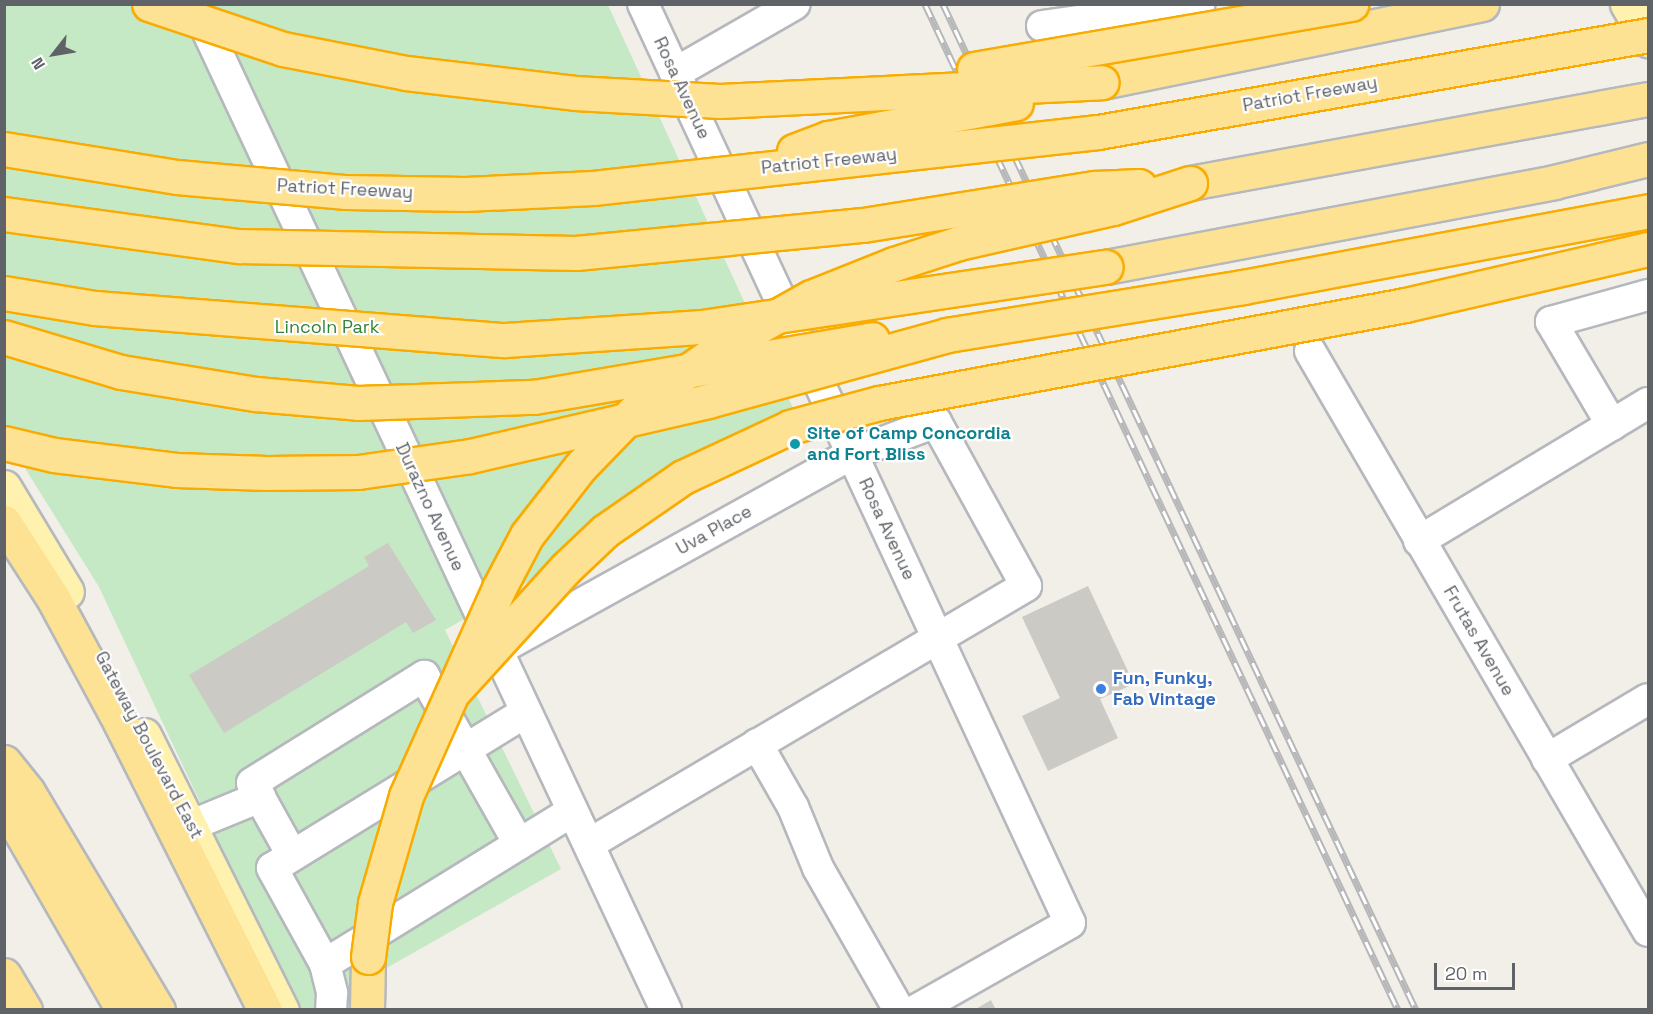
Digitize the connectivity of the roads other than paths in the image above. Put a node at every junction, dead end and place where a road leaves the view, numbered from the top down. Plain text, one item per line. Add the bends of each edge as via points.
1 (149, 4) edge
2 (194, 4) edge
3 (643, 4) edge
4 (795, 4) edge
5 (1199, 4) edge
6 (1351, 4) edge
7 (1482, 4) edge
8 (1627, 4) edge
9 (1042, 26) dead end
10 (1648, 35) edge
11 (1648, 40) edge
12 (675, 73) junction
13 (1102, 82) junction
14 (819, 98) junction
15 (1648, 99) edge
16 (4, 149) edge
17 (1648, 159) edge
18 (741, 171) junction
19 (1190, 183) junction
20 (1648, 211) edge
21 (4, 214) edge
22 (1648, 249) edge
23 (4, 292) edge
24 (1648, 296) edge
25 (947, 335) junction
26 (4, 337) edge
27 (1310, 351) dead end
28 (1648, 403) edge
29 (1612, 425) junction
30 (4, 443) edge
31 (852, 454) junction
32 (4, 487) edge
33 (4, 522) edge
34 (1419, 541) junction
35 (938, 637) junction
36 (498, 650) junction
37 (455, 690) junction
38 (1648, 699) edge
39 (526, 712) junction
40 (757, 744) junction
41 (466, 749) junction
42 (1547, 759) junction
43 (4, 762) edge
44 (260, 797) junction
45 (4, 803) edge
46 (573, 811) junction
47 (192, 825) junction
48 (519, 844) junction
49 (589, 844) junction
50 (292, 855) junction
51 (1648, 931) edge
52 (325, 964) junction
53 (4, 975) edge
54 (25, 1010) edge
55 (123, 1010) edge
56 (158, 1010) edge
57 (265, 1010) edge
58 (282, 1010) edge
59 (331, 1010) edge
60 (367, 1010) edge
61 (666, 1010) edge
62 (899, 1010) edge
63 (916, 1010) edge

1 - 14 highway, bridge via 283,50 406,73 653,97 720,101
2 - 36 street, Durazno Avenue
3 - 12 street, Rosa Avenue
4 - 12 street
5 - 9 street
6 - 14 highway, bridge via 998,67 883,79
7 - 13 highway
8 - 11 main road
10 - 18 highway, Patriot Freeway, bridge via 1098,132
12 - 31 street, Rosa Avenue
13 - 14 highway, bridge
13 - 18 highway, bridge via 1009,105 828,138
15 - 19 highway
16 - 18 highway, Patriot Freeway, bridge via 177,177 346,192 465,194 593,188
17 - 23 highway, bridge via 1554,182 1106,267 703,327 505,340 94,308
19 - 21 highway, bridge via 1095,188 863,225 576,254 239,246
19 - 37 highway, bridge via 1113,208 959,243 894,264 811,297 724,346 652,395 580,466 527,535 499,588
20 - 25 highway, bridge via 1243,287
22 - 37 highway, bridge via 1404,305 879,404 790,427 683,477 605,531
24 - 29 street via 1551,322
25 - 26 highway, bridge via 852,340 534,397 358,403 256,393 121,372
25 - 30 highway, bridge via 685,406 470,456 358,471 176,470 54,455
27 - 34 street, Frutas Avenue
28 - 29 street
29 - 34 street
31 - 35 street, Rosa Avenue
31 - 35 street, Uva Place via 936,422 1026,586
31 - 36 street, Uva Place
32 - 47 main road, Gateway Boulevard East via 73,602
33 - 57 highway via 53,598 121,724
34 - 42 street, Frutas Avenue
35 - 40 street
35 - 63 street, Rosa Avenue via 1070,923
36 - 39 street, Durazno Avenue
37 - 60 highway, bridge via 433,731 391,841 375,903
38 - 42 street
39 - 41 street
39 - 46 street, Durazno Avenue
40 - 49 street
40 - 62 street via 794,807 818,868
41 - 44 street via 424,676 252,783
41 - 48 street
41 - 50 street
42 - 51 street, Frutas Avenue
43 - 56 highway via 28,792
44 - 47 street
44 - 50 street
45 - 55 highway
46 - 48 street
46 - 49 street, Durazno Avenue
47 - 58 main road, Gateway Boulevard East
48 - 52 street
49 - 61 street, Durazno Avenue
50 - 52 street via 272,868
52 - 59 street via 332,993
53 - 54 highway

